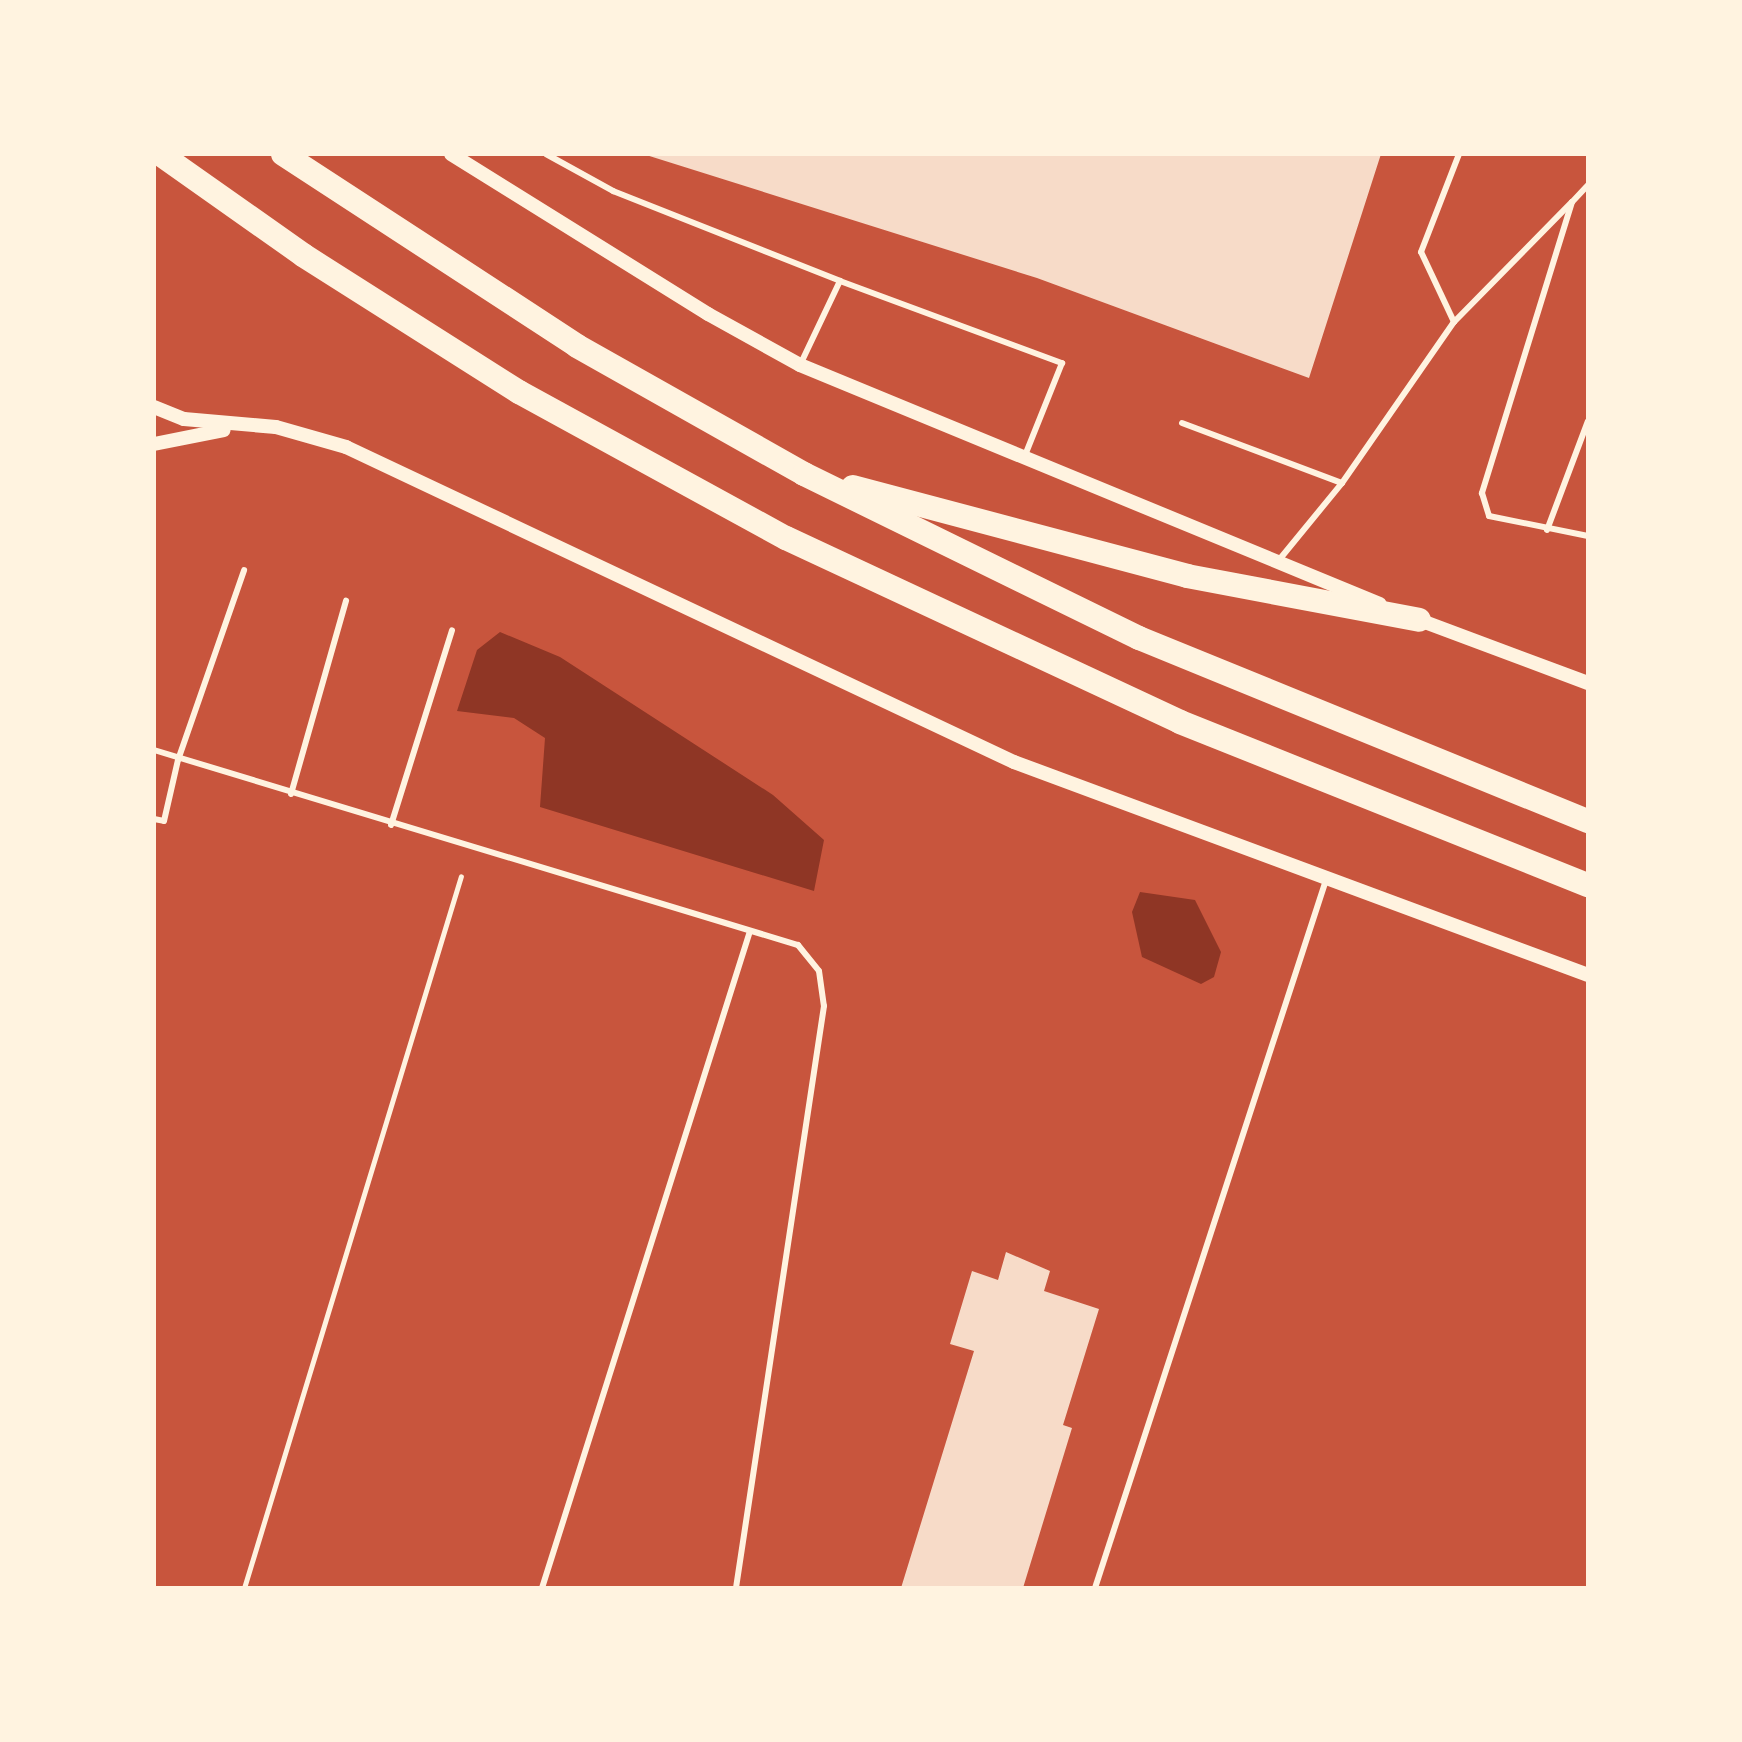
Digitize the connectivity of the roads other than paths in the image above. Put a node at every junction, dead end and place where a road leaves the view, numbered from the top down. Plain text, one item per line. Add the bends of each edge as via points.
1 (160, 154) edge
2 (283, 154) edge
3 (451, 154) edge
4 (546, 154) edge
5 (1459, 154) edge
6 (1588, 185) edge
7 (1572, 202) junction
8 (840, 281) junction
9 (1454, 322) junction
10 (800, 365) junction
11 (154, 407) edge
12 (1588, 421) edge
13 (1182, 423) dead end
14 (244, 427) junction
15 (154, 444) edge
16 (1024, 458) junction
17 (804, 474) junction
18 (1342, 483) junction
19 (1547, 530) junction
20 (1588, 536) edge
21 (1277, 563) junction
22 (244, 570) dead end
23 (346, 601) dead end
24 (1419, 620) junction
25 (452, 630) dead end
26 (1588, 683) edge
27 (154, 750) edge
28 (178, 760) junction
29 (291, 794) junction
30 (154, 819) edge
31 (1588, 821) edge
32 (391, 825) junction
33 (1326, 879) junction
34 (1588, 885) edge
35 (750, 931) junction
36 (1588, 975) edge
37 (542, 1588) edge
38 (736, 1588) edge
39 (1095, 1588) edge

1 - 34 highway via 303,255 519,392 786,538 1180,722
2 - 17 highway via 577,346
3 - 10 street via 695,307
4 - 8 lane via 613,191
5 - 9 lane via 1421,252
6 - 7 lane
7 - 9 lane
7 - 19 lane via 1482,493 1489,516
8 - 10 lane
8 - 16 lane via 1062,363
9 - 18 lane
10 - 16 street
11 - 14 street via 184,419
12 - 19 lane
13 - 18 lane
14 - 15 street
14 - 33 street via 276,427 346,447 961,739
16 - 21 street
17 - 24 highway via 1187,576
17 - 31 highway via 1139,638
18 - 21 lane
19 - 20 lane
21 - 24 street
22 - 28 lane
23 - 29 lane
24 - 26 street
25 - 32 lane
27 - 28 lane
28 - 29 lane
28 - 30 lane via 164,821
29 - 32 lane
32 - 35 lane
33 - 36 street
33 - 39 lane
35 - 37 lane
35 - 38 lane via 798,945 819,971 824,1006

